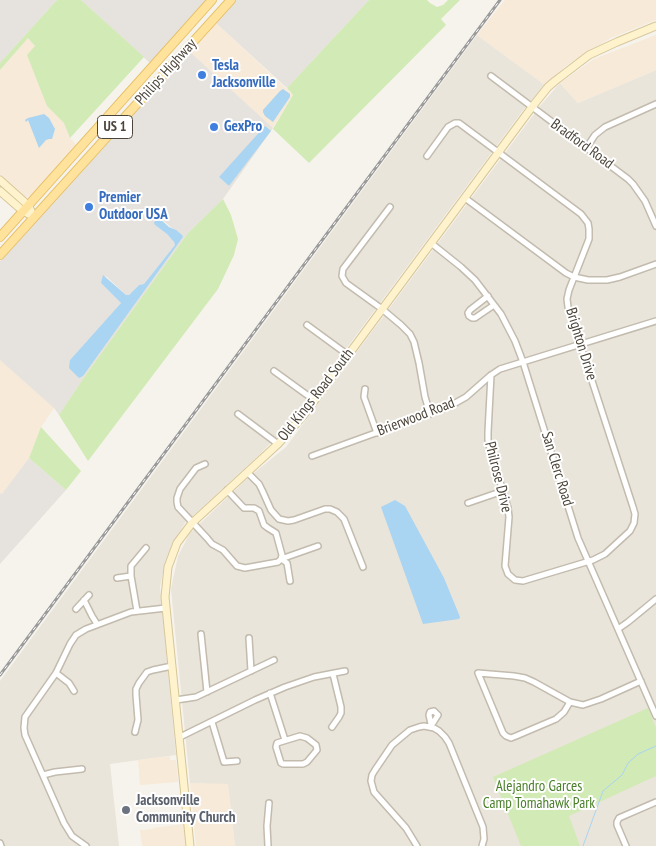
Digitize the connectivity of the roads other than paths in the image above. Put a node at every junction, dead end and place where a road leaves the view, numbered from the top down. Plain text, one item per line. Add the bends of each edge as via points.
1 (212, 0) edge
2 (231, 0) edge
3 (656, 26) edge
4 (159, 60) junction
5 (163, 74) junction
6 (491, 76) dead end
7 (656, 104) edge
8 (532, 107) junction
9 (587, 147) junction
10 (78, 150) junction
11 (498, 152) junction
12 (427, 156) dead end
13 (87, 158) junction
14 (0, 180) edge
15 (0, 191) edge
16 (465, 198) junction
17 (390, 207) dead end
18 (26, 208) junction
19 (34, 217) junction
20 (656, 226) edge
21 (0, 237) edge
22 (431, 243) junction
23 (0, 255) edge
24 (656, 264) edge
25 (574, 276) junction
26 (488, 296) junction
27 (494, 305) junction
28 (382, 310) junction
29 (656, 321) edge
30 (307, 325) dead end
31 (580, 344) junction
32 (348, 355) junction
33 (523, 362) junction
34 (274, 370) dead end
35 (491, 375) junction
36 (365, 389) dead end
37 (314, 400) junction
38 (238, 414) dead end
39 (430, 414) junction
40 (377, 433) junction
41 (278, 444) junction
42 (312, 456) dead end
43 (204, 464) dead end
44 (247, 472) junction
45 (227, 490) junction
46 (503, 491) junction
47 (468, 503) dead end
48 (192, 523) junction
49 (318, 546) dead end
50 (146, 548) dead end
51 (281, 559) junction
52 (588, 561) junction
53 (363, 567) dead end
54 (131, 576) junction
55 (511, 577) joint
56 (117, 578) dead end
57 (290, 580) dead end
58 (89, 595) dead end
59 (656, 599) edge
60 (84, 600) junction
61 (166, 608) junction
62 (76, 609) dead end
63 (137, 611) junction
64 (98, 624) junction
65 (618, 628) junction
66 (201, 634) dead end
67 (249, 638) dead end
68 (274, 660) dead end
69 (172, 666) junction
70 (251, 671) junction
71 (345, 671) dead end
72 (56, 673) junction
73 (332, 674) junction
74 (641, 681) junction
75 (74, 692) dead end
76 (207, 692) junction
77 (270, 693) junction
78 (176, 700) junction
79 (570, 702) junction
80 (656, 716) edge
81 (212, 722) junction
82 (332, 727) dead end
83 (135, 732) dead end
84 (180, 736) junction
85 (286, 740) junction
86 (236, 762) dead end
87 (82, 769) dead end
88 (43, 775) junction
89 (656, 802) edge
90 (268, 803) dead end
91 (86, 846) edge
92 (190, 846) edge
93 (268, 846) edge
94 (417, 846) edge
95 (482, 846) edge
96 (626, 846) edge

1 - 4 main road, Philips Highway / US 1
2 - 5 main road, Philips Highway / US 1
3 - 8 street, Old Kings Road South via 589,55 555,80
4 - 5 main road
4 - 10 main road, Philips Highway / US 1
5 - 13 main road, Philips Highway / US 1
6 - 8 street, Bradford Road
7 - 9 street via 605,127
8 - 9 street, Bradford Road
8 - 11 street, Old Kings Road South
9 - 20 street, Bradford Road via 634,184
10 - 13 main road
10 - 18 main road, Philips Highway / US 1
11 - 12 street, Brighton Drive via 455,123 448,127
11 - 16 street, Old Kings Road South
11 - 25 street, Brighton Drive via 585,218 589,239
13 - 19 main road, Philips Highway / US 1
14 - 18 street
15 - 18 street
16 - 22 street, Old Kings Road South
16 - 25 street
17 - 28 street via 343,269 342,276 346,283
18 - 19 street
18 - 21 main road, Philips Highway / US 1
19 - 23 main road, Philips Highway / US 1
22 - 26 street, San Clerc Road via 475,280
22 - 28 street, Old Kings Road South
24 - 25 street via 607,280
25 - 31 street, Brighton Drive via 568,299
26 - 27 street, San Clerc Road
26 - 27 street via 470,310 469,316 475,318
27 - 33 street, San Clerc Road via 507,325
28 - 32 street, Old Kings Road South
28 - 39 street via 410,334 414,342
29 - 31 street, Brierwood Road
30 - 32 street
31 - 33 street, Brierwood Road
31 - 52 street, Brighton Drive via 635,514 626,536 605,554
32 - 37 street, Old Kings Road South
33 - 35 street, Brierwood Road
33 - 52 street, San Clerc Road
34 - 37 street
35 - 39 street, Brierwood Road via 457,403
35 - 46 street, Philrose Drive via 488,440
36 - 40 street via 364,396
37 - 41 street, Old Kings Road South
38 - 41 street
39 - 40 street, Brierwood Road
40 - 42 street, Brierwood Road
41 - 44 street, Old Kings Road South
43 - 48 street via 196,468 177,498 178,506
44 - 45 street, Old Kings Road South
44 - 53 street via 259,484 278,519 294,520 325,509 341,515
45 - 48 street, Old Kings Road South
45 - 51 street via 244,508 259,511 264,525 276,533
46 - 47 street
46 - 55 street, Philrose Drive via 509,517 505,566
48 - 51 street via 237,566 242,568
48 - 61 street, Old Kings Road South via 178,543 168,567
49 - 51 street
50 - 54 street via 131,566
51 - 57 street via 287,563
52 - 55 street, Brighton Drive via 523,581
52 - 65 street, San Clerc Road
54 - 56 street
54 - 63 street
58 - 60 street
59 - 65 street
60 - 62 street
60 - 64 street
61 - 63 street
61 - 69 street, Old Kings Road South
63 - 64 street
64 - 72 street via 76,635
65 - 74 street, San Clerc Road
66 - 76 street
67 - 70 street
68 - 70 street
69 - 78 street, Old Kings Road South
69 - 83 street via 153,670 139,682
70 - 76 street
71 - 73 street
72 - 75 street via 69,683
72 - 88 street via 24,722
73 - 77 street via 307,679
73 - 82 street via 341,707
74 - 79 street via 590,703
74 - 80 street, San Clerc Road
76 - 78 street
77 - 81 street
77 - 85 street
78 - 84 street, Old Kings Road South
79 - 79 street via 525,678 478,673 503,733 511,738 556,719
81 - 84 street
81 - 86 street via 224,762
84 - 92 street, Old Kings Road South
85 - 85 street via 277,743 276,747 283,764 303,764 317,750 307,738 300,736
87 - 88 street
88 - 91 street via 67,828
89 - 96 street via 619,818 617,825
90 - 93 street
94 - 95 street via 406,828 374,792 371,781 392,745 406,733 424,726 442,733 449,743 484,827

